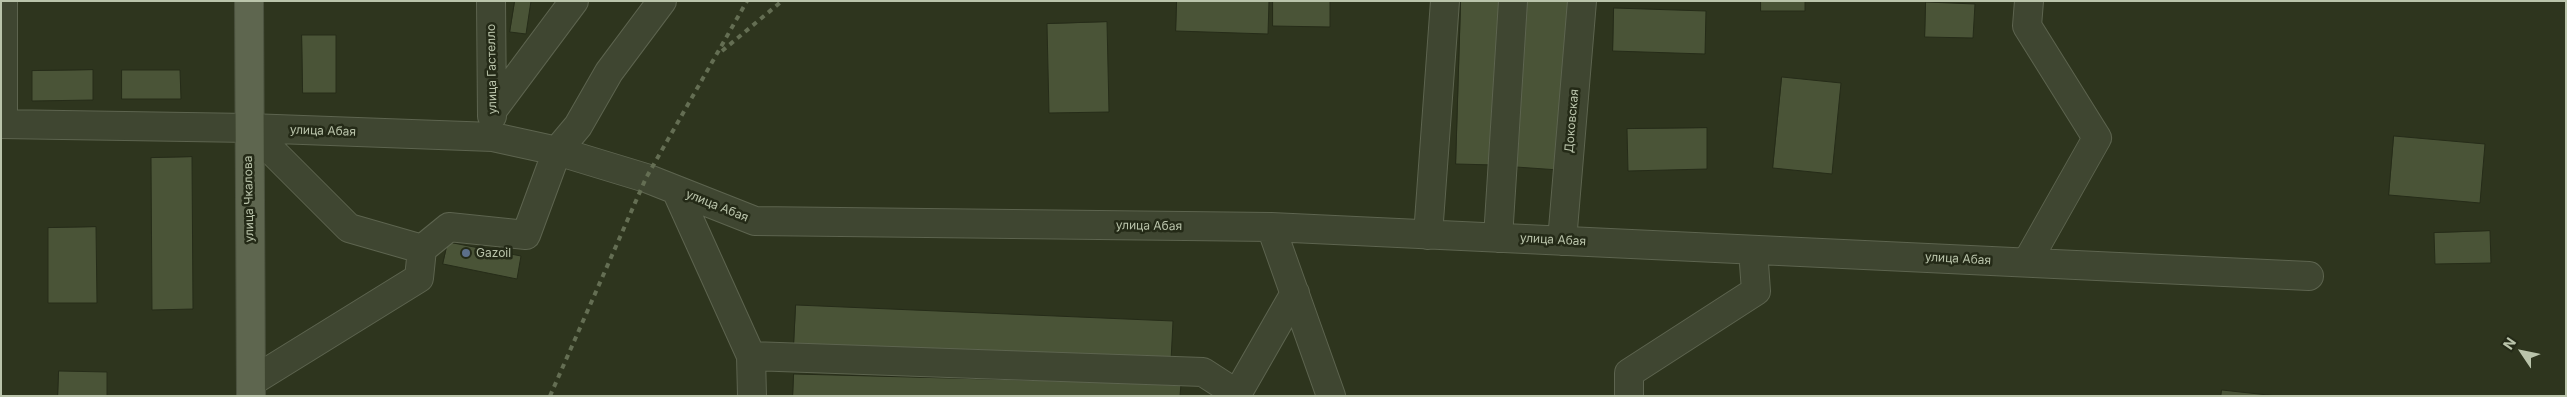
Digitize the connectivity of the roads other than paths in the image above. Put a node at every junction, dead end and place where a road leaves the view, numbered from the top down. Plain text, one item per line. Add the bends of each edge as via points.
1 (3, 1) edge
2 (249, 1) edge
3 (491, 1) edge
4 (574, 1) edge
5 (662, 1) edge
6 (1445, 1) edge
7 (1513, 1) edge
8 (1582, 1) edge
9 (2029, 1) edge
10 (2, 124) edge
11 (492, 124) junction
12 (249, 128) junction
13 (557, 151) junction
14 (676, 190) junction
15 (1271, 227) junction
16 (1428, 235) junction
17 (1498, 238) junction
18 (1562, 241) junction
19 (422, 249) junction
20 (1753, 250) junction
21 (2027, 262) junction
22 (2309, 276) dead end
23 (1295, 293) junction
24 (751, 356) junction
25 (251, 389) edge
26 (1237, 395) edge
27 (752, 396) edge
28 (1331, 396) edge
29 (1629, 396) edge

1 - 10 street
2 - 12 main road, улица Чкалова
3 - 11 street, улица Гастелло
4 - 11 street
5 - 13 street via 608,72 578,126
6 - 16 street
7 - 17 street
8 - 18 street, Доковская
9 - 21 street via 2027,26 2097,138
10 - 12 street, улица Абая
11 - 12 street, улица Абая
11 - 13 street, улица Абая
12 - 19 street via 349,228
12 - 25 main road, улица Чкалова
13 - 14 street, улица Абая
13 - 19 street via 526,235 449,227
14 - 15 street, улица Абая via 755,221
14 - 24 street
15 - 16 street, улица Абая
15 - 23 street
16 - 17 street, улица Абая
17 - 18 street, улица Абая
18 - 20 street, улица Абая
19 - 25 street via 419,278
20 - 21 street, улица Абая
20 - 29 street via 1756,292 1629,372
21 - 22 street, улица Абая
23 - 26 street
23 - 28 street
24 - 26 street via 1203,372
24 - 27 street

